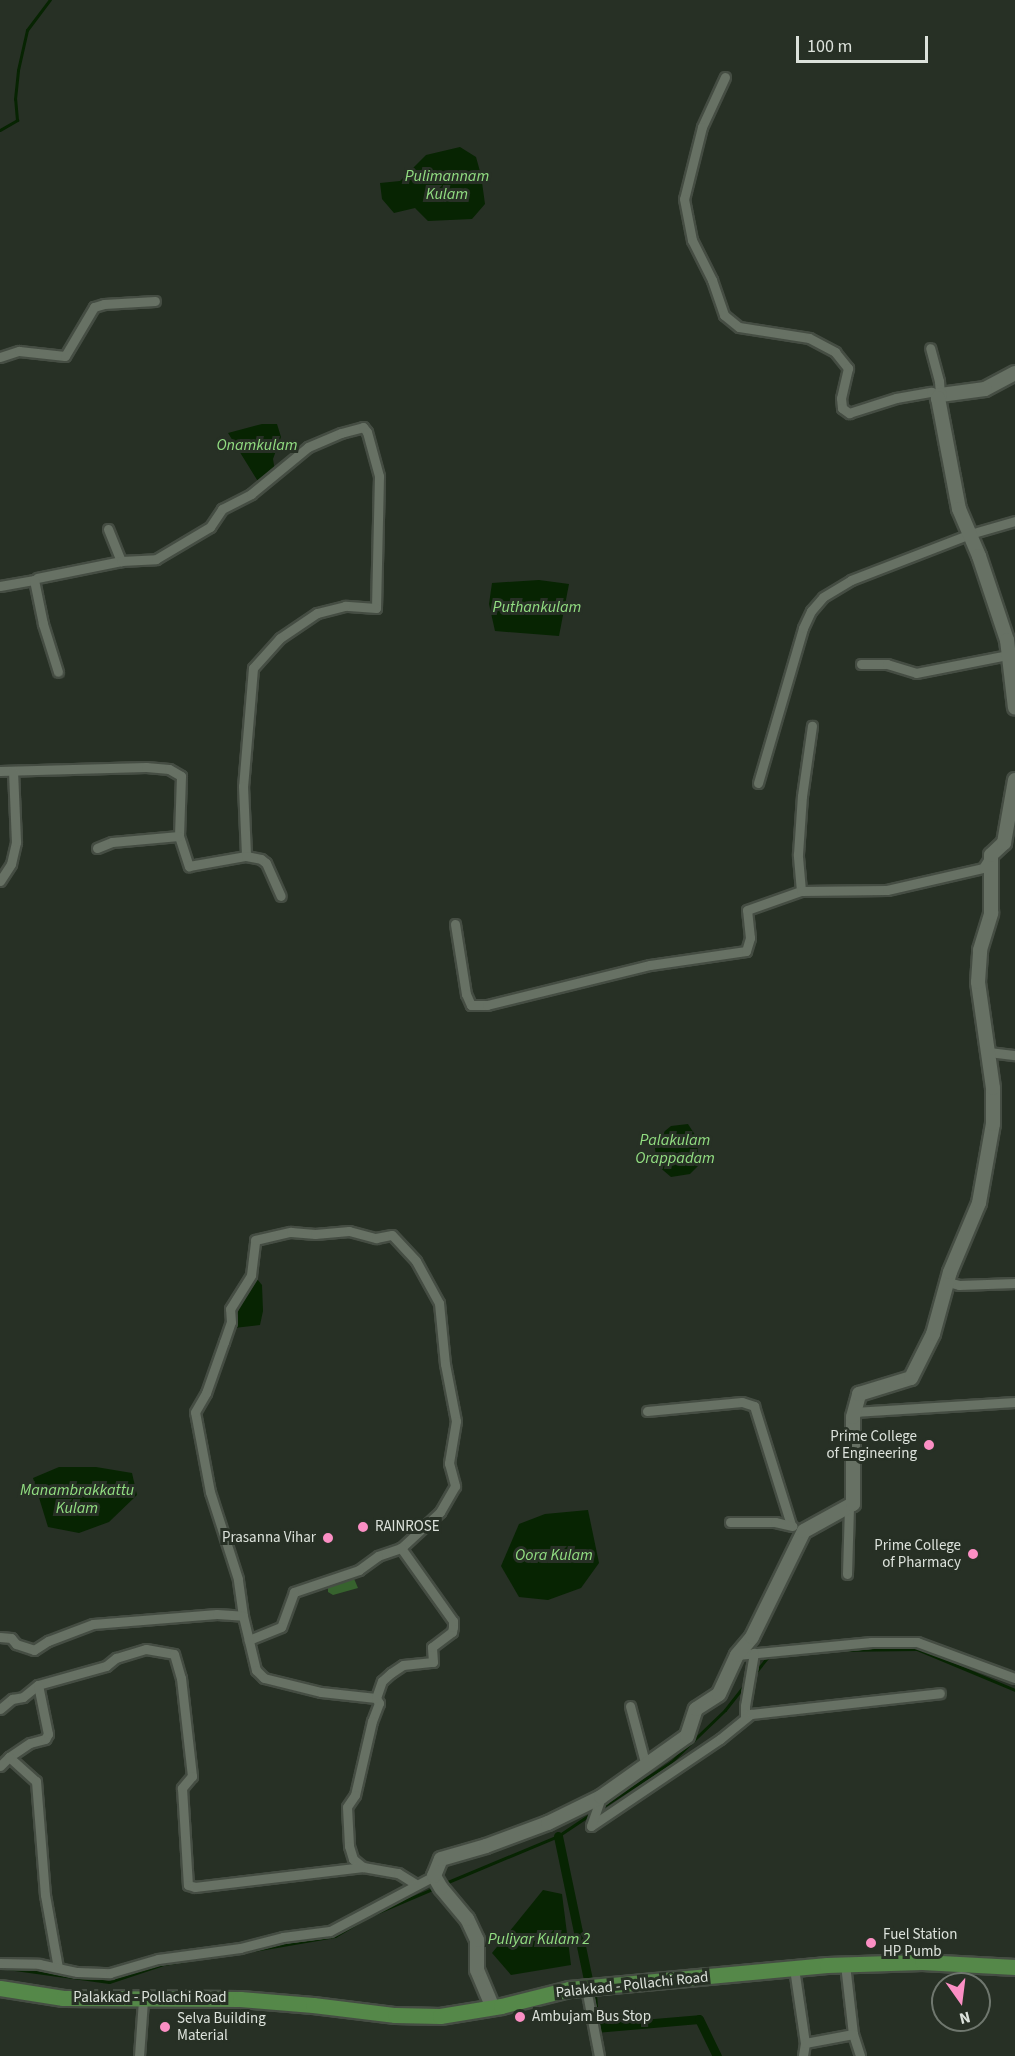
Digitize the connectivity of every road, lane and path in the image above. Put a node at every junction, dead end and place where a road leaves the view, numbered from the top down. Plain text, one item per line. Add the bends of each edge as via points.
1 (725, 77) dead end
2 (155, 301) dead end
3 (930, 348) dead end
4 (0, 357) edge
5 (1015, 373) edge
6 (940, 395) junction
7 (1015, 521) edge
8 (108, 529) dead end
9 (970, 534) junction
10 (121, 561) junction
11 (37, 578) dead end
12 (0, 586) edge
13 (1008, 656) junction
14 (861, 664) dead end
15 (58, 672) dead end
16 (1015, 708) edge
17 (812, 726) dead end
18 (0, 771) edge
19 (14, 771) junction
20 (1015, 780) edge
21 (758, 783) dead end
22 (179, 836) junction
23 (1010, 845) edge
24 (98, 848) dead end
25 (991, 855) junction
26 (246, 856) junction
27 (0, 881) edge
28 (801, 891) junction
29 (280, 896) dead end
30 (455, 924) dead end
31 (988, 1052) junction
32 (1015, 1055) edge
33 (948, 1282) junction
34 (1015, 1283) edge
35 (1015, 1402) edge
36 (647, 1410) dead end
37 (855, 1412) junction
38 (849, 1507) junction
39 (730, 1522) dead end
40 (797, 1528) junction
41 (401, 1548) junction
42 (847, 1574) dead end
43 (243, 1616) junction
44 (0, 1637) edge
45 (248, 1640) junction
46 (754, 1653) junction
47 (737, 1656) junction
48 (1015, 1678) edge
49 (38, 1685) junction
50 (940, 1693) dead end
51 (376, 1698) junction
52 (630, 1706) dead end
53 (0, 1708) edge
54 (746, 1716) junction
55 (9, 1757) junction
56 (0, 1766) edge
57 (646, 1766) junction
58 (601, 1797) junction
59 (363, 1867) junction
60 (434, 1876) junction
61 (417, 1885) junction
62 (0, 1963) edge
63 (845, 1965) junction
64 (58, 1968) junction
65 (794, 1968) junction
66 (1015, 1968) edge
67 (0, 1988) edge
68 (586, 1988) junction
69 (143, 2000) junction
70 (493, 2008) junction
71 (853, 2034) junction
72 (805, 2043) junction
73 (139, 2056) edge
74 (599, 2056) edge
75 (803, 2056) edge
76 (860, 2056) edge

1 - 6 street via 702,127 684,199 692,240 724,315 739,327 809,338 835,352 848,368 841,398 843,408 849,412 896,398 931,392
2 - 4 street via 94,307 65,356 19,351
3 - 6 street
5 - 6 street via 985,389
6 - 9 street via 953,488
7 - 9 street
8 - 10 street
9 - 13 street via 1007,640
9 - 21 street via 851,580 823,597 811,610
10 - 11 street
10 - 26 street via 156,559 210,527 222,509 251,494 308,447 363,427 367,432 379,476 376,608 345,606 317,613 280,638 253,668 243,786
12 - 15 street via 34,580
13 - 14 street via 916,673 887,664
13 - 16 street
17 - 28 street via 798,854
18 - 19 street
19 - 22 street via 169,769 181,776
19 - 27 street via 16,842 11,864
20 - 23 street
22 - 24 street via 112,842
22 - 26 street via 189,866
23 - 25 street
25 - 28 street via 983,868 886,890
25 - 31 street via 991,913 980,950 978,982
26 - 29 street via 266,863
28 - 30 street via 747,910 750,938 746,951 650,965 487,1005 471,1005 466,994
31 - 32 street
31 - 33 street via 993,1124 979,1203
33 - 34 street
33 - 37 street via 933,1334 910,1378 859,1394
35 - 37 street
36 - 40 street via 742,1402 754,1406
37 - 38 street via 853,1504
38 - 40 street
38 - 42 street
39 - 40 street via 775,1522
40 - 47 street via 752,1637
41 - 43 street via 441,1512 455,1486 449,1463 456,1421 439,1303 416,1261 392,1234 376,1238 349,1231 291,1232 255,1240 251,1275 230,1309 231,1322 217,1364 195,1412 210,1492 238,1579
41 - 45 street via 378,1556 359,1570 294,1592 281,1627
41 - 51 street via 453,1621 453,1627 432,1647 432,1662 403,1665 382,1682
43 - 44 street via 217,1614 93,1624 34,1650
43 - 45 street
45 - 51 street via 256,1670 264,1678 321,1692
46 - 47 street
46 - 48 street via 872,1642 917,1642
46 - 54 street
47 - 57 street via 719,1694 696,1709 687,1736
49 - 53 street
49 - 55 street via 48,1734
49 - 59 street via 106,1666 116,1658 146,1649 174,1654 181,1678 192,1776 182,1788 188,1884 195,1887
50 - 54 street via 847,1705 795,1707
51 - 59 street via 379,1703 355,1795 346,1814 353,1859
52 - 57 street
54 - 58 street via 720,1739 591,1826
55 - 56 street
55 - 64 street via 36,1780 45,1894
57 - 58 street
58 - 60 street via 548,1823 441,1859
59 - 61 street via 398,1873
60 - 61 street
60 - 70 street via 477,1940 477,1970
61 - 64 street via 330,1931 158,1959 110,1973
62 - 64 street
63 - 65 main road, Palakkad - Pollachi Road
63 - 66 main road, Palakkad - Pollachi Road via 922,1962
63 - 71 street
65 - 68 main road, Palakkad - Pollachi Road
65 - 72 street
67 - 69 main road, Palakkad - Pollachi Road via 63,1998
68 - 70 main road, Palakkad - Pollachi Road
68 - 74 street
69 - 70 main road, Palakkad - Pollachi Road via 240,1999 406,2016 440,2016
69 - 73 street
71 - 72 street
71 - 76 street
72 - 75 street

